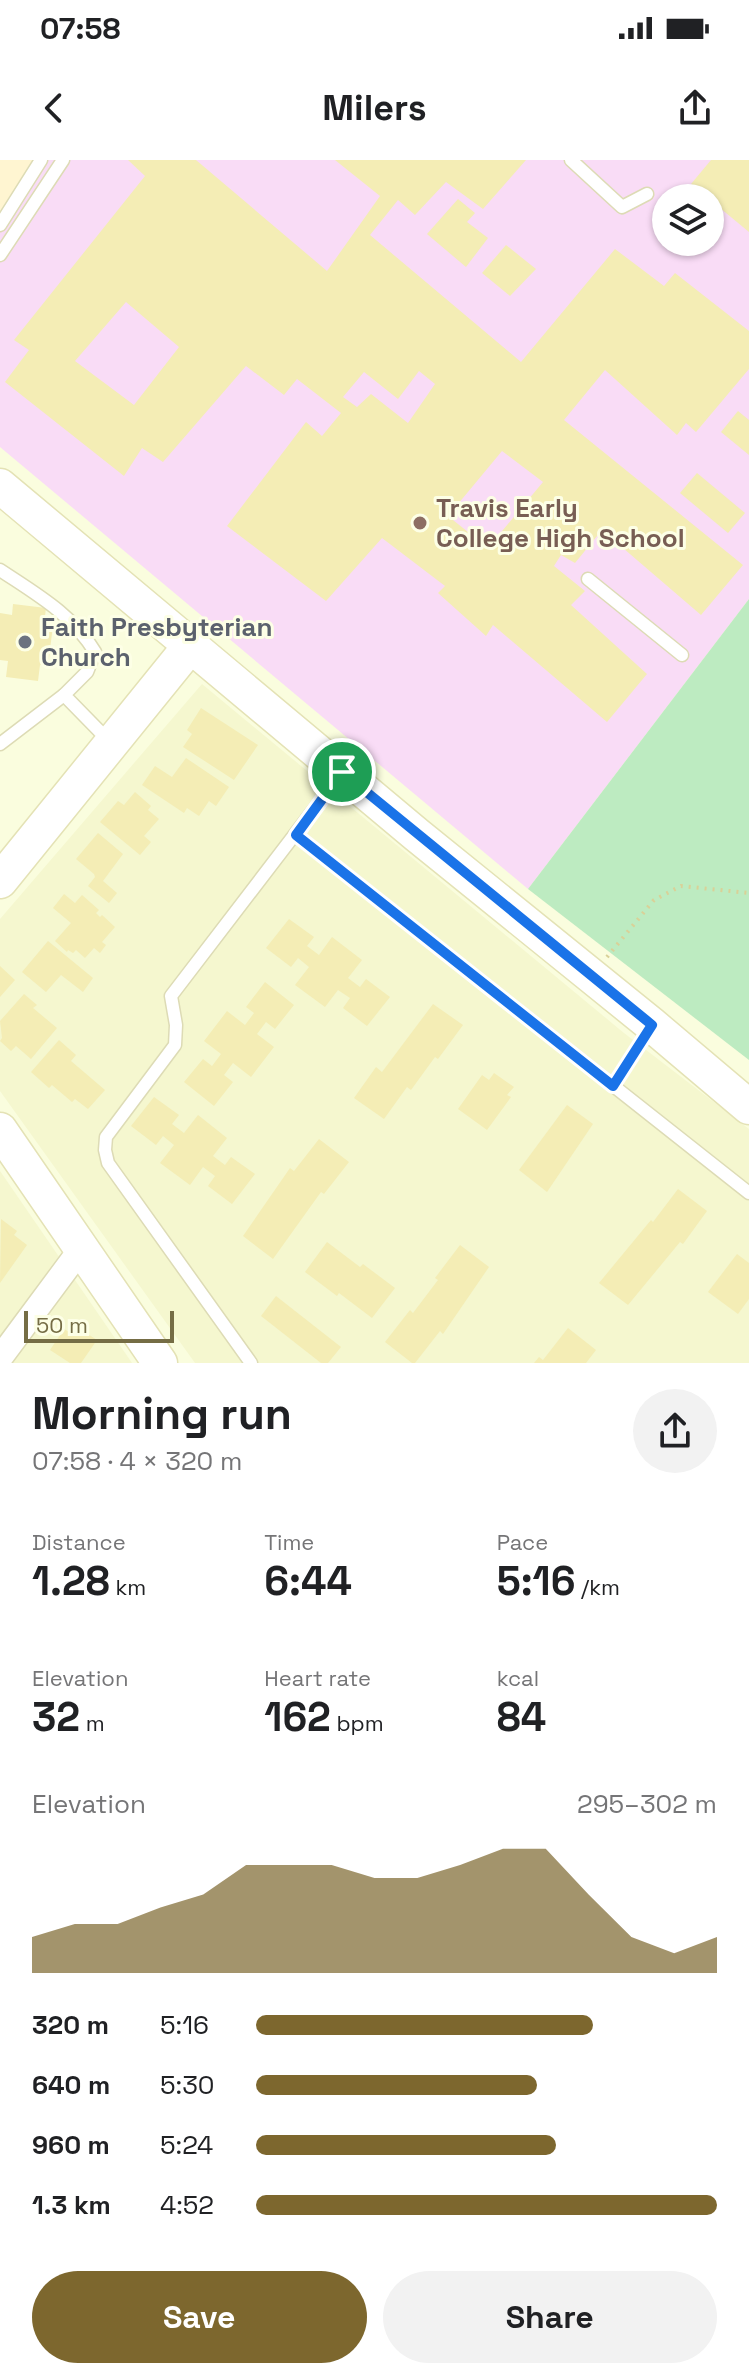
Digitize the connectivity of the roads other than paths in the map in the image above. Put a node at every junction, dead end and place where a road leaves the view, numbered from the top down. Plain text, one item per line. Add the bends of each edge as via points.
1 (41, 160) edge
2 (63, 160) edge
3 (571, 160) edge
4 (647, 194) dead end
5 (0, 225) edge
6 (0, 255) edge
7 (0, 486) edge
8 (0, 570) edge
9 (588, 579) dead end
10 (191, 645) junction
11 (682, 655) dead end
12 (64, 695) junction
13 (111, 743) junction
14 (0, 744) edge
15 (342, 772) junction
16 (296, 835) junction
17 (0, 881) edge
18 (652, 1025) junction
19 (613, 1086) junction
20 (749, 1107) edge
21 (0, 1130) edge
22 (749, 1193) edge
23 (81, 1249) junction
24 (0, 1358) edge
25 (160, 1363) edge
26 (251, 1363) edge

1 - 5 lane
2 - 6 lane
3 - 4 lane via 622,207
7 - 10 main road
8 - 12 lane via 82,631 95,652 87,672
9 - 11 lane
10 - 13 main road
10 - 15 main road
12 - 13 lane
12 - 14 lane
13 - 17 main road
15 - 16 lane
15 - 18 main road
16 - 19 lane
16 - 26 lane via 171,996 175,1045 106,1137 108,1163
18 - 19 lane
18 - 20 main road
19 - 22 lane
21 - 23 main road
23 - 24 street
23 - 25 main road

